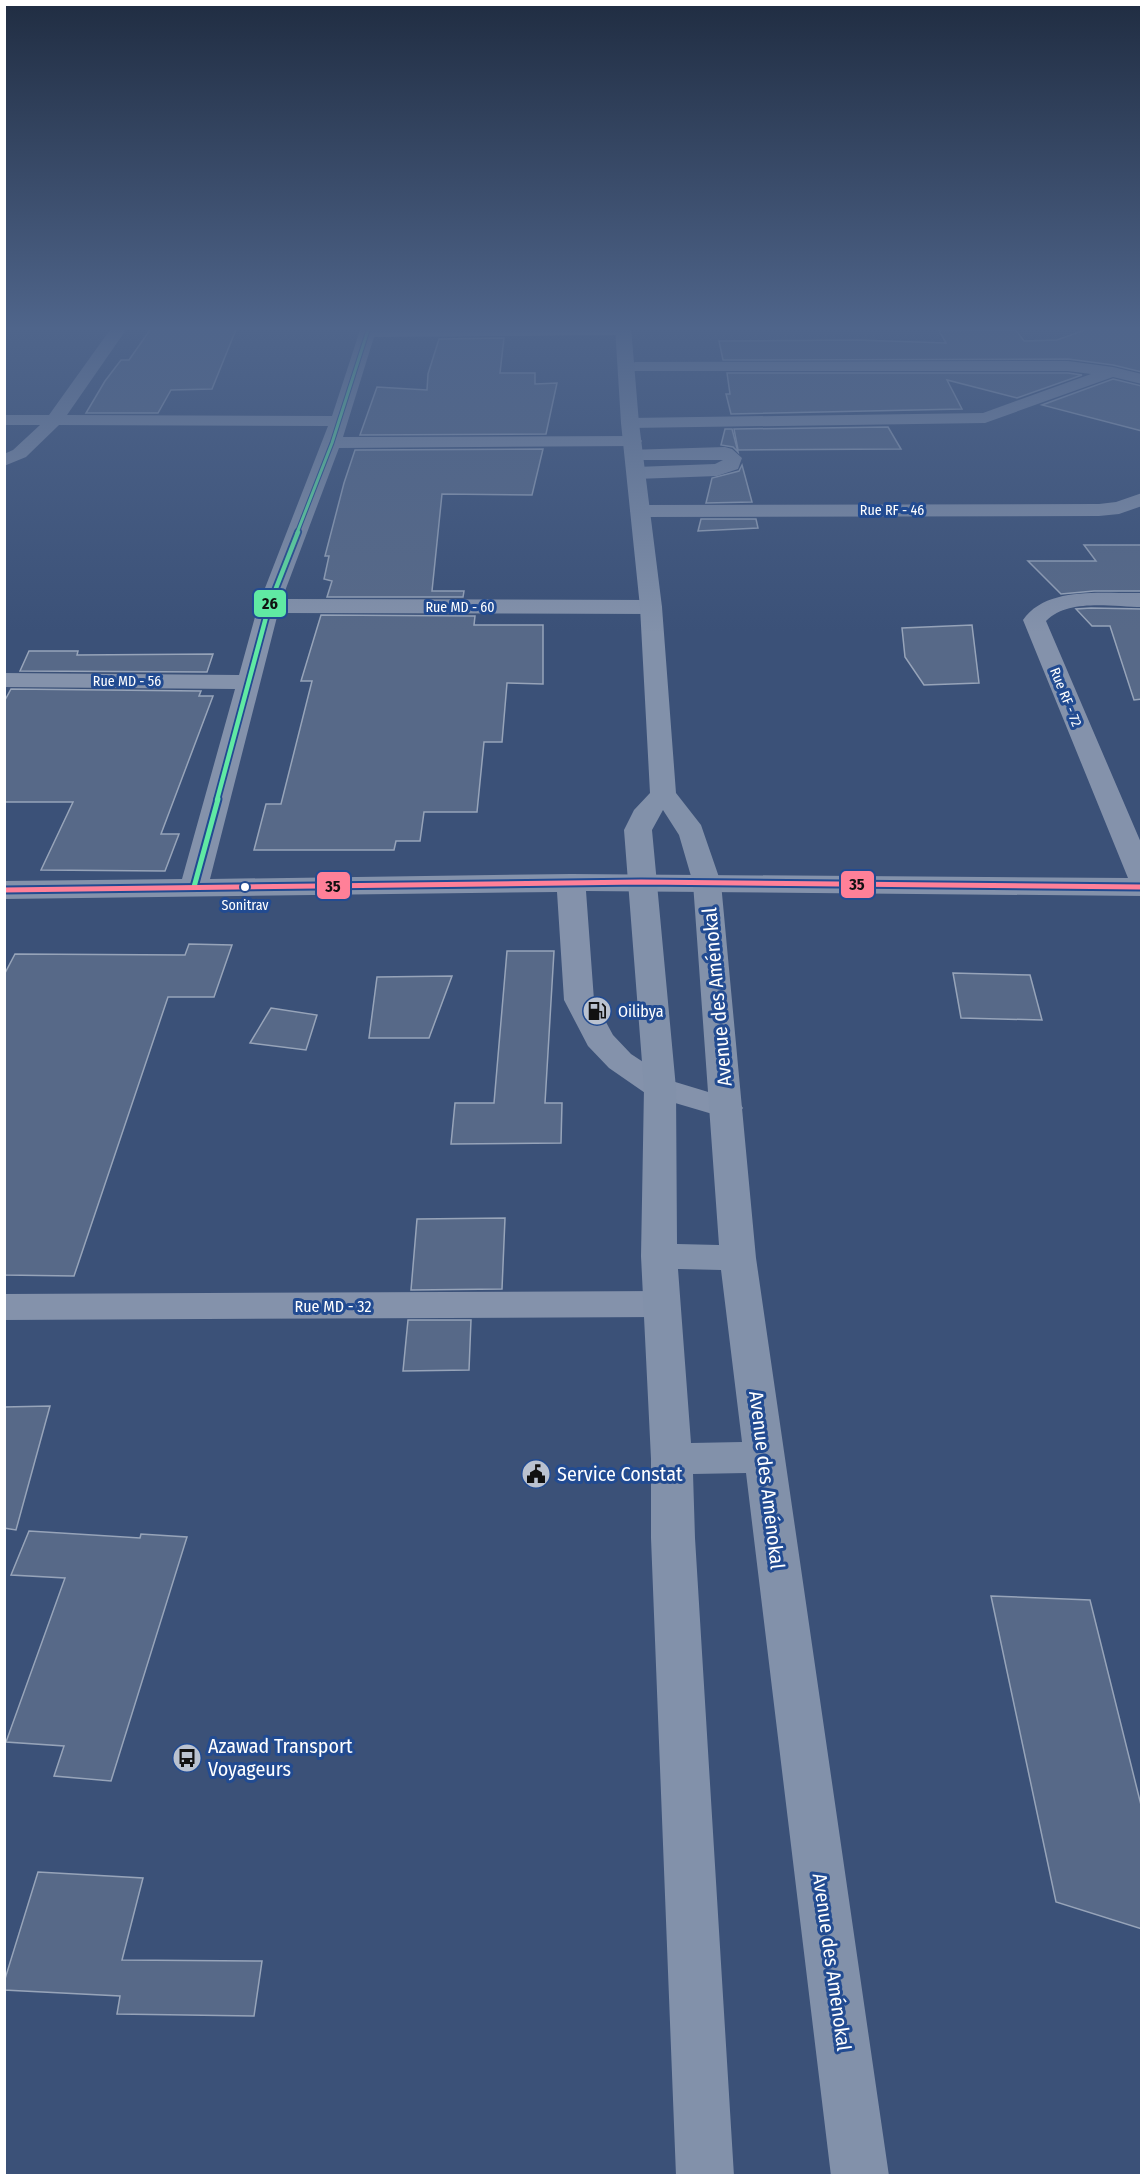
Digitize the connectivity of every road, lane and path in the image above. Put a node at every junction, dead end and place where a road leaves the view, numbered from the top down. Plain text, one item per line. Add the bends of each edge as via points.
1 (46, 429) edge
2 (337, 429) edge
3 (631, 429) edge
4 (858, 429) edge
5 (332, 443) junction
6 (633, 448) junction
7 (4, 461) edge
8 (1142, 499) edge
9 (640, 511) junction
10 (1142, 600) edge
11 (269, 606) junction
12 (651, 607) junction
13 (4, 680) edge
14 (249, 682) junction
15 (663, 795) junction
16 (1142, 879) edge
17 (572, 882) junction
18 (641, 882) junction
19 (707, 883) junction
20 (194, 887) junction
21 (1142, 887) edge
22 (4, 890) edge
23 (660, 1088) junction
24 (726, 1108) junction
25 (659, 1256) junction
26 (738, 1258) junction
27 (661, 1305) junction
28 (4, 1307) edge
29 (764, 1457) junction
30 (672, 1459) junction
31 (705, 2175) edge
32 (860, 2175) edge

1 - 7 street via 14,458
2 - 5 street
3 - 6 main road
4 - 6 street
5 - 6 street
5 - 11 street
6 - 9 main road
8 - 9 street, Rue RF - 46 via 1119,508 1099,510
9 - 12 main road
10 - 16 street, Rue RF - 72 via 1061,602 1041,610 1034,620
11 - 12 street, Rue MD - 60
11 - 14 street
12 - 15 main road
13 - 14 street, Rue MD - 56
14 - 20 street
15 - 18 main road via 647,810 638,830
15 - 19 main road, Avenue des Aménokal via 680,810 690,827
17 - 18 street
17 - 20 street
17 - 23 street via 579,1000 599,1039 620,1061
18 - 19 street
18 - 23 main road
19 - 21 street
19 - 24 main road, Avenue des Aménokal
20 - 22 street
23 - 24 street
23 - 25 main road
24 - 26 main road, Avenue des Aménokal
25 - 26 main road
25 - 27 main road
26 - 29 main road, Avenue des Aménokal
27 - 28 street, Rue MD - 32
27 - 30 main road
29 - 30 main road
29 - 32 main road, Avenue des Aménokal
30 - 31 main road

